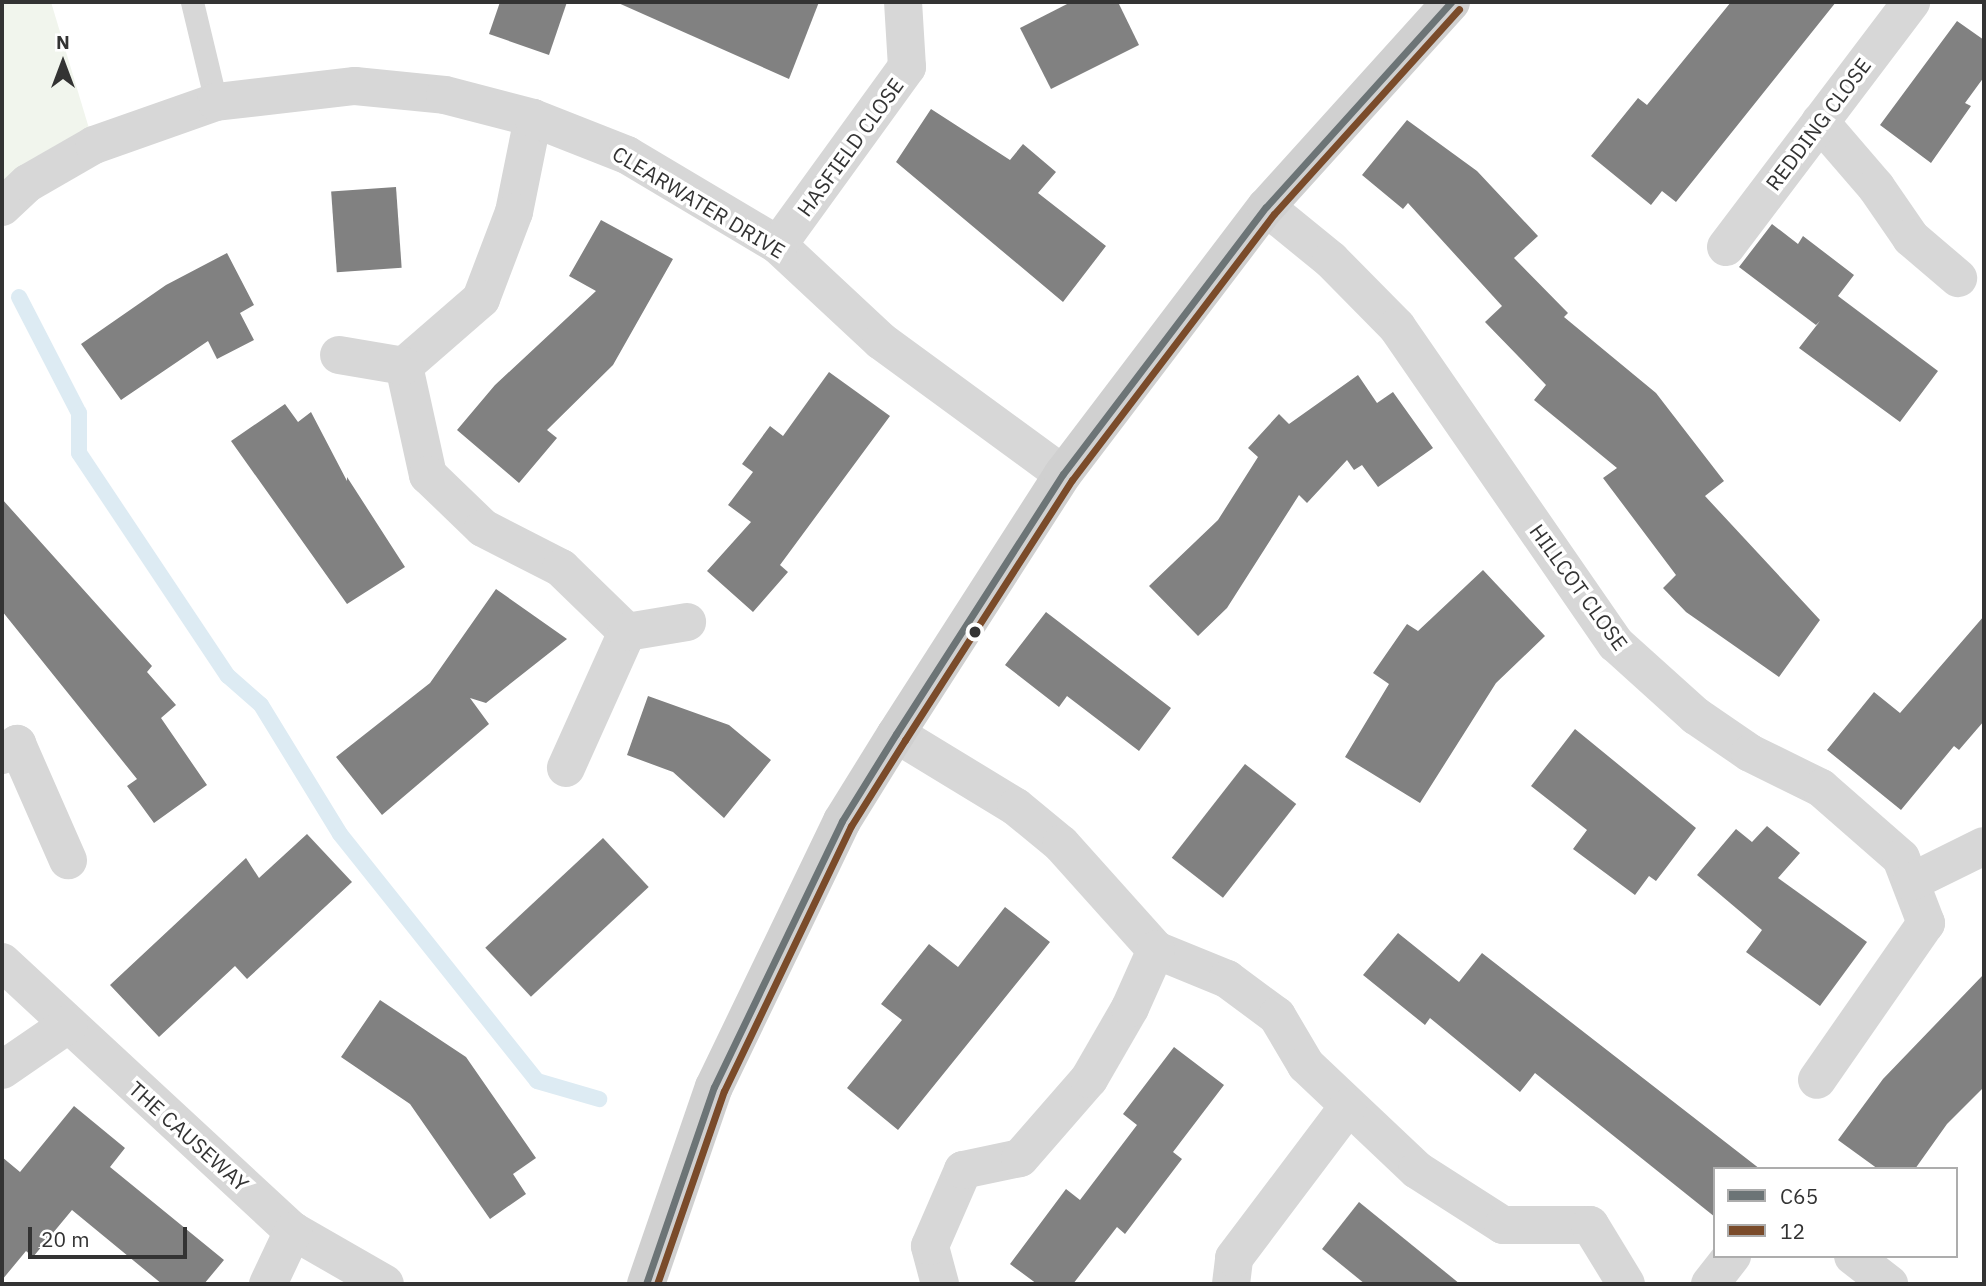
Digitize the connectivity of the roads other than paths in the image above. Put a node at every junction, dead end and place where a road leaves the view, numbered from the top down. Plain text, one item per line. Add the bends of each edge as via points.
1 (192, 2) edge
2 (903, 2) edge
3 (1451, 2) edge
4 (1911, 2) edge
5 (216, 102) junction
6 (533, 118) junction
7 (1820, 121) junction
8 (2, 207) edge
9 (1266, 207) junction
10 (778, 245) junction
11 (1726, 247) dead end
12 (1958, 278) dead end
13 (340, 355) dead end
14 (404, 366) junction
15 (1063, 474) junction
16 (687, 622) dead end
17 (627, 632) junction
18 (896, 734) junction
19 (2, 755) edge
20 (566, 768) dead end
21 (1984, 846) edge
22 (68, 860) dead end
23 (1911, 882) junction
24 (1156, 950) junction
25 (2, 962) edge
26 (69, 1024) junction
27 (2, 1070) edge
28 (1817, 1080) dead end
29 (1347, 1108) junction
30 (293, 1231) junction
31 (1730, 1258) edge
32 (1856, 1258) edge
33 (268, 1284) edge
34 (385, 1284) edge
35 (646, 1284) edge
36 (940, 1284) edge
37 (1231, 1284) edge
38 (1626, 1284) edge
39 (1710, 1284) edge
40 (1889, 1284) edge

1 - 5 lane
2 - 10 street, HASFIELD CLOSE via 907,67
3 - 9 street
4 - 7 street, REDDING CLOSE
5 - 6 street, CLEARWATER DRIVE via 355,86 445,95
5 - 8 street, CLEARWATER DRIVE via 94,145 28,183
6 - 10 street, CLEARWATER DRIVE via 627,155
6 - 14 street via 514,212 481,299
7 - 11 street, REDDING CLOSE
7 - 12 street via 1911,238
9 - 15 street
9 - 23 street, HILLCOT CLOSE via 1331,260 1397,327 1616,644 1696,716 1750,753 1821,788 1901,858
10 - 15 street, CLEARWATER DRIVE via 881,341
13 - 14 street
14 - 17 street via 428,475 483,527 561,568
15 - 18 street
16 - 17 street
17 - 20 street
18 - 24 street via 1016,807 1052,837
18 - 35 street via 836,832 714,1087
19 - 22 street via 17,744
21 - 23 street
23 - 28 street, HILLCOT CLOSE via 1926,923
24 - 29 street via 1227,979 1277,1016 1306,1065
24 - 36 street via 1130,1008 1089,1079 1020,1158 963,1170 930,1246
25 - 26 street, THE CAUSEWAY
26 - 27 street
26 - 30 street, THE CAUSEWAY
29 - 37 street via 1234,1258
29 - 38 street via 1417,1170 1503,1224 1590,1224
30 - 33 street
30 - 34 street, THE CAUSEWAY
31 - 39 street
32 - 40 street

